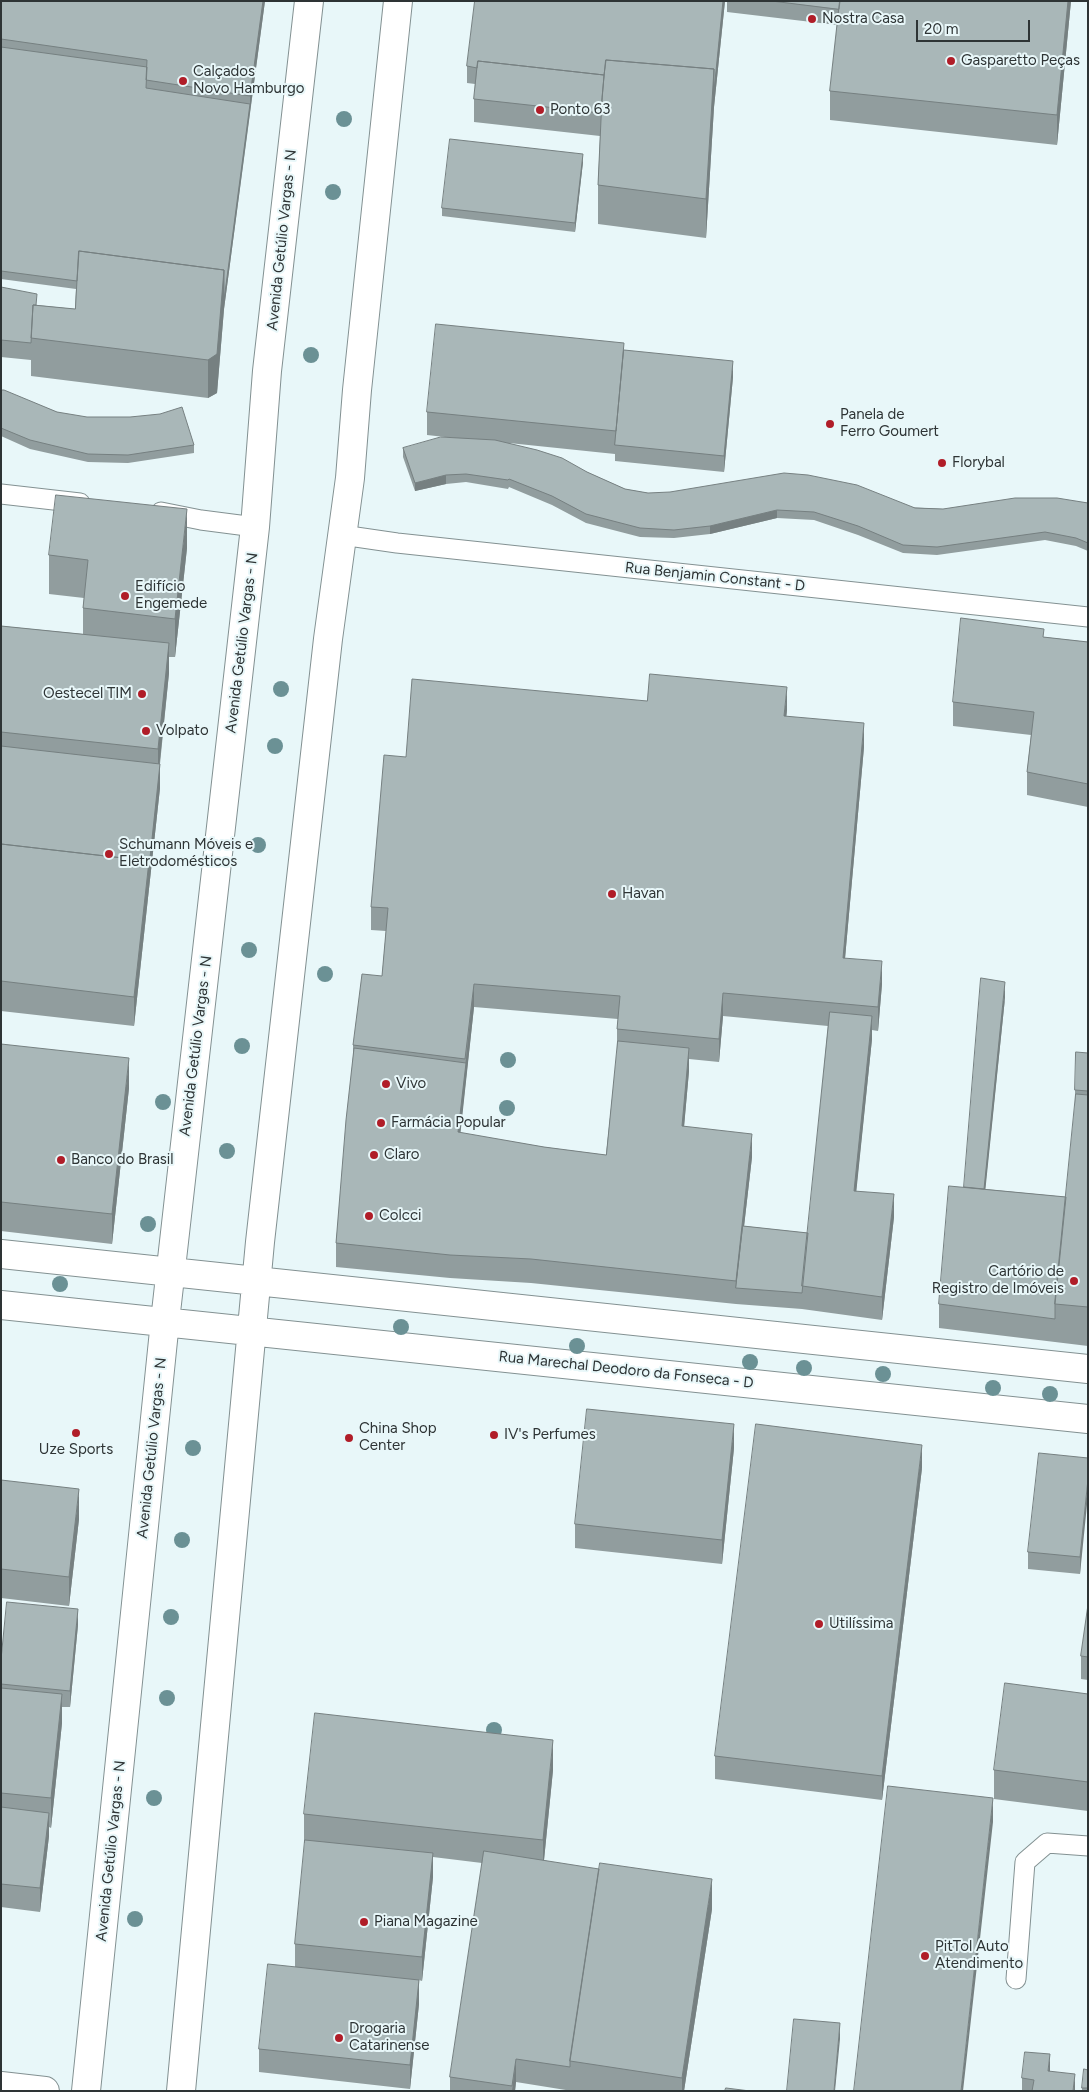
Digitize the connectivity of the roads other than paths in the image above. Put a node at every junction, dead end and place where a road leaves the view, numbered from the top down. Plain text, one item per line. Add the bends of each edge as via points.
1 (309, 1) edge
2 (398, 1) edge
3 (1, 494) edge
4 (99, 505) edge
5 (145, 510) edge
6 (256, 527) junction
7 (342, 535) junction
8 (1088, 617) edge
9 (1, 1254) edge
10 (170, 1272) junction
11 (256, 1281) junction
12 (1, 1304) edge
13 (165, 1321) junction
14 (251, 1331) junction
15 (1088, 1369) edge
16 (1088, 1419) edge
17 (1088, 1846) edge
18 (1016, 1978) dead end
19 (1, 2086) edge
20 (45, 2091) edge
21 (86, 2091) edge
22 (181, 2091) edge

1 - 6 street, Avenida Getúlio Vargas - N via 267,371
2 - 7 street
3 - 4 lane
5 - 6 lane
6 - 10 street, Avenida Getúlio Vargas - N
7 - 8 lane, Rua Benjamin Constant - D
7 - 11 street
9 - 10 street
10 - 11 street
10 - 13 street, Avenida Getúlio Vargas - N
11 - 14 street
11 - 15 street
12 - 13 street, Rua Marechal Deodoro da Fonseca - D
13 - 14 street, Rua Marechal Deodoro da Fonseca - D
13 - 21 street, Avenida Getúlio Vargas - N
14 - 16 street, Rua Marechal Deodoro da Fonseca - D
14 - 22 street
17 - 18 lane via 1047,1843 1025,1862
19 - 20 street

